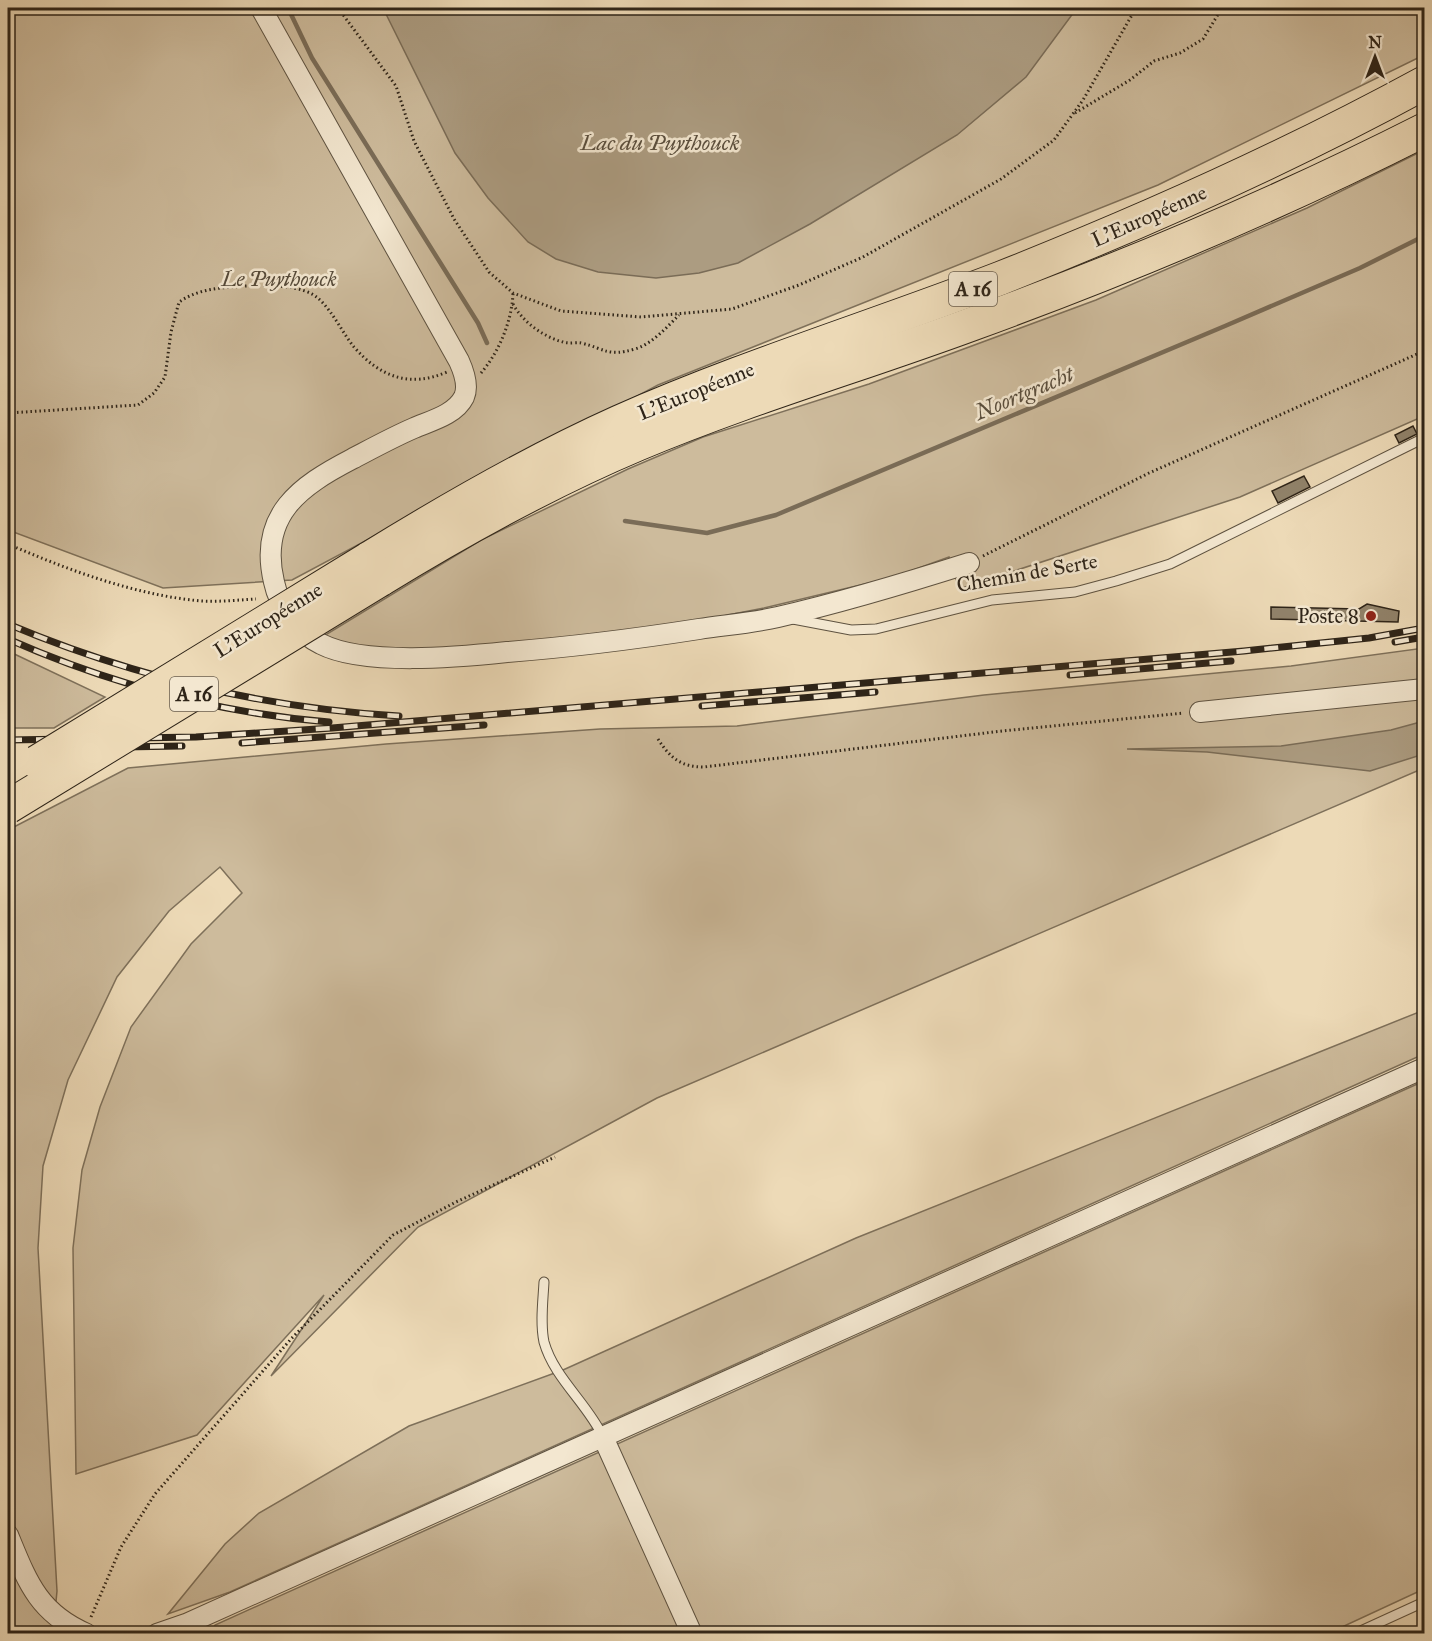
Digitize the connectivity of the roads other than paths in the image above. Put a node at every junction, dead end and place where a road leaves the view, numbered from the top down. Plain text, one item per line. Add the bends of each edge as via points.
1 (261, 8) edge
2 (1425, 83) edge
3 (1425, 130) edge
4 (1425, 438) edge
5 (969, 563) road end
6 (374, 570) junction
7 (776, 618) junction
8 (1425, 689) edge
9 (1200, 712) road end
10 (8, 780) edge
11 (8, 807) edge
12 (1425, 1068) edge
13 (544, 1282) dead end
14 (603, 1437) junction
15 (8, 1535) edge
16 (1425, 1602) edge
17 (86, 1633) edge
18 (157, 1634) edge
19 (692, 1634) edge
20 (1354, 1634) edge

1 - 7 street, Chemin de Serte via 465,380 461,401 452,410 331,470 291,499 276,523 271,545 272,575 279,598 295,622 326,646 354,653 453,657 610,643
2 - 6 highway, L'Européenne / A 16 via 1256,167 1091,242 618,422 496,484
3 - 6 highway, L'Européenne / A 16 via 1267,205 1112,271 625,449
4 - 7 lane, Chemin de Serte via 1170,564 1116,581 1075,592 992,600 867,630
5 - 7 street
6 - 10 highway, L'Européenne / A 16, bridge
6 - 11 highway, L'Européenne / A 16, bridge
8 - 9 street
12 - 14 street
13 - 14 lane via 545,1345
14 - 18 street
14 - 19 street
15 - 17 street via 28,1585 39,1600 52,1613
16 - 20 lane

